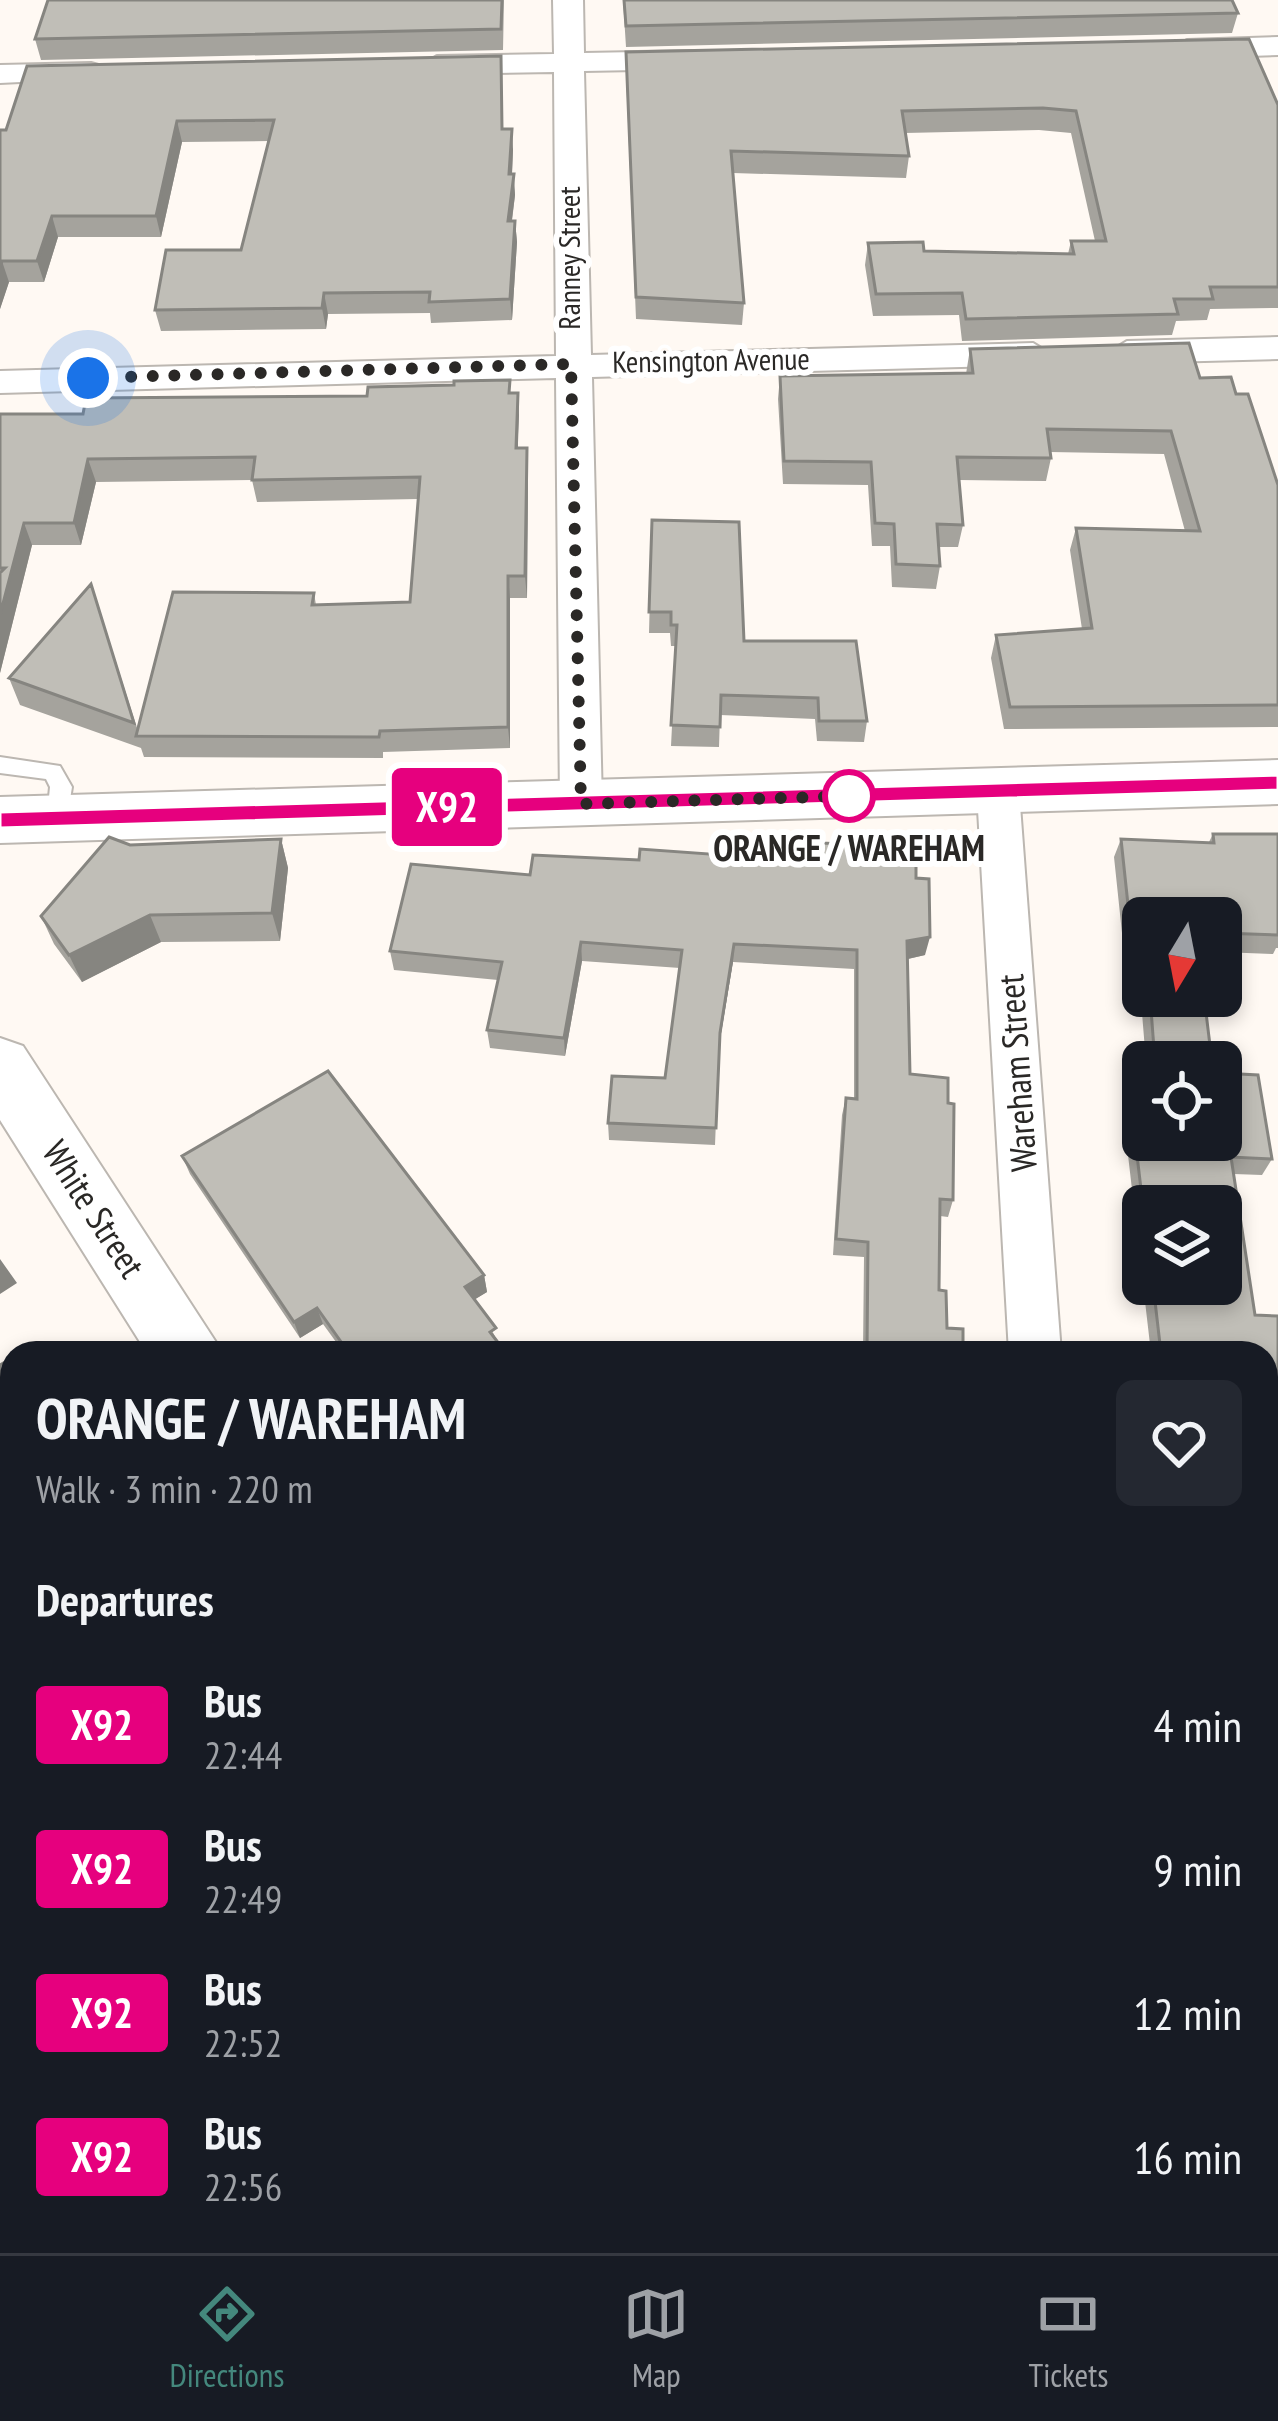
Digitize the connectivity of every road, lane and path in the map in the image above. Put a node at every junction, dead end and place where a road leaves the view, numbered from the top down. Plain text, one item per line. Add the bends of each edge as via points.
1 (568, 0) edge
2 (1278, 46) edge
3 (1149, 50) edge
4 (731, 59) edge
5 (568, 62) junction
6 (403, 66) edge
7 (118, 71) edge
8 (0, 74) edge
9 (1278, 348) edge
10 (571, 364) junction
11 (0, 382) edge
12 (0, 765) edge
13 (1278, 782) edge
14 (998, 792) junction
15 (581, 804) junction
16 (58, 818) junction
17 (0, 820) edge
18 (0, 1065) edge
19 (179, 1341) edge
20 (1034, 1341) edge

1 - 5 street, Ranney Street
2 - 3 street
4 - 5 street
5 - 6 street
5 - 10 street, Ranney Street
7 - 8 street
9 - 10 street, Kensington Avenue
10 - 11 street, Kensington Avenue
10 - 15 street, Ranney Street
12 - 16 lane via 52,772 61,787
13 - 14 street
14 - 15 street
14 - 20 street, Wareham Street
15 - 16 street
16 - 17 street
18 - 19 street, White Street

